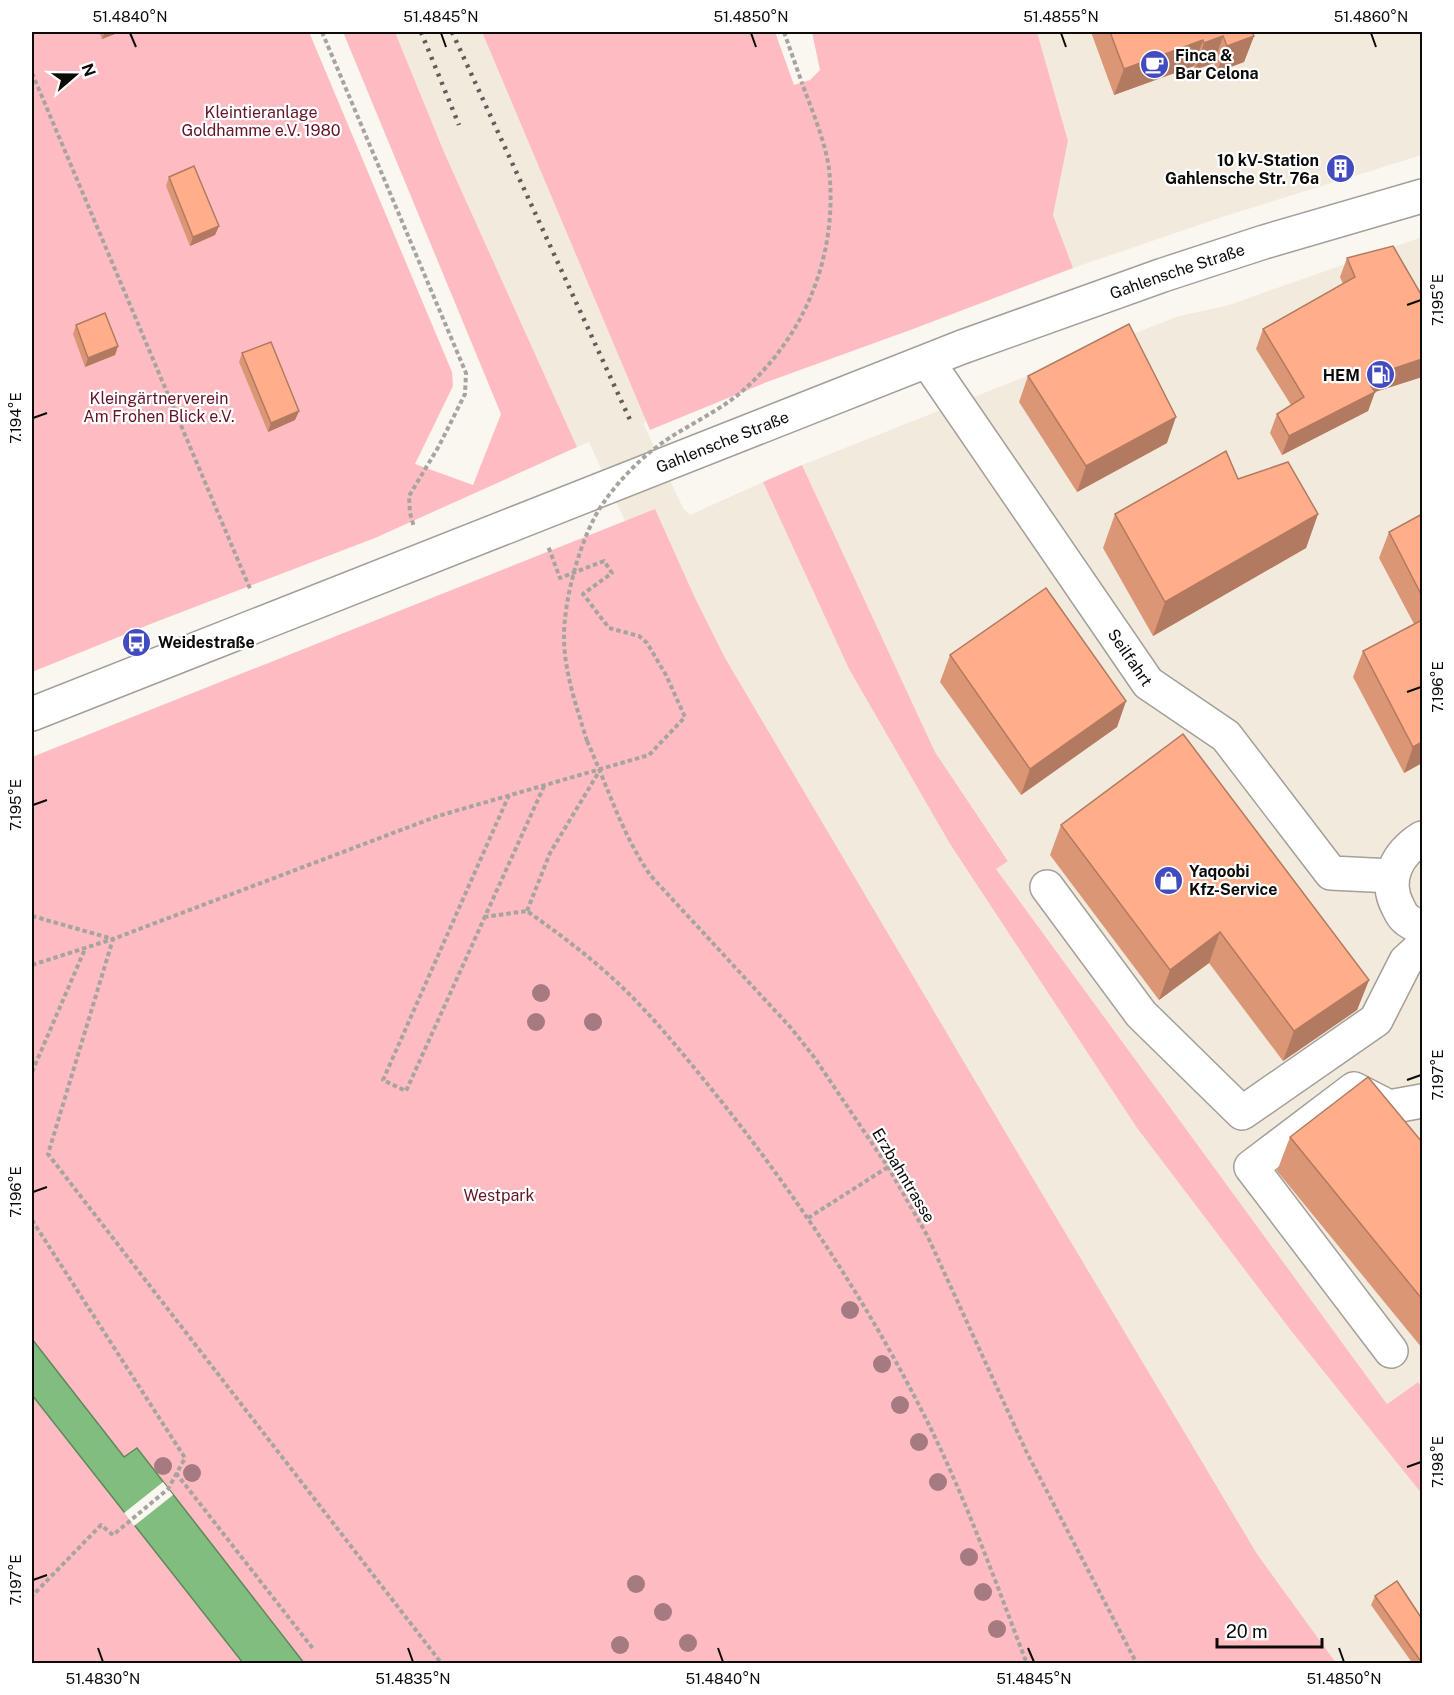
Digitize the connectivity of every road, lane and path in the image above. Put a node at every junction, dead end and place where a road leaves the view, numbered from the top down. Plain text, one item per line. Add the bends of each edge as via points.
1 (322, 32) edge
2 (784, 32) edge
3 (32, 73) edge
4 (1422, 196) edge
5 (928, 362) junction
6 (424, 559) junction
7 (560, 578) dead end
8 (264, 622) junction
9 (32, 714) edge
10 (600, 769) junction
11 (545, 784) junction
12 (509, 795) junction
13 (1422, 838) edge
14 (1392, 876) junction
15 (1047, 887) dead end
16 (527, 911) junction
17 (32, 916) edge
18 (484, 917) junction
19 (113, 939) junction
20 (1421, 944) edge
21 (85, 949) junction
22 (32, 965) edge
23 (32, 1072) edge
24 (1422, 1101) edge
25 (888, 1167) junction
26 (808, 1218) junction
27 (32, 1220) edge
28 (1391, 1351) dead end
29 (176, 1473) junction
30 (32, 1596) edge
31 (314, 1650) dead end
32 (442, 1664) edge
33 (1027, 1664) edge
34 (1137, 1664) edge

1 - 6 path via 466,373 465,394 409,496
2 - 10 path, Erzbahntrasse, bridge via 829,168 831,209 827,240 814,291 796,329 775,359 725,404 652,450 603,502 584,541 566,609 564,640 569,681
3 - 8 path
4 - 5 street, Gahlensche Straße via 1163,275
5 - 6 street, Gahlensche Straße
5 - 14 street, Seilfahrt via 1148,683 1226,736 1331,873
6 - 8 street, Gahlensche Straße
7 - 10 path via 604,561 612,573 584,594 609,628 639,636 647,643 685,717 649,756
8 - 9 street, Gahlensche Straße
10 - 11 path
10 - 16 path via 550,853
10 - 25 path, Erzbahntrasse via 635,854 791,1028
11 - 12 path
11 - 18 path
12 - 18 path via 383,1080 406,1091
12 - 19 path via 438,816
13 - 14 street via 1400,857
14 - 20 street via 1393,897
15 - 20 street via 1142,1014 1242,1113 1376,1020 1406,961
16 - 18 path
16 - 26 path via 601,967 642,1008 725,1106
17 - 19 path
19 - 21 path
19 - 32 path via 48,1154
21 - 22 path
21 - 23 path
24 - 28 street via 1389,1107 1353,1089 1251,1167
25 - 26 path
25 - 34 path, Erzbahntrasse via 927,1235 1027,1453
26 - 33 path via 894,1356 930,1426 969,1513
27 - 29 path via 185,1458
29 - 30 path via 168,1489 113,1535 101,1525
29 - 31 path

